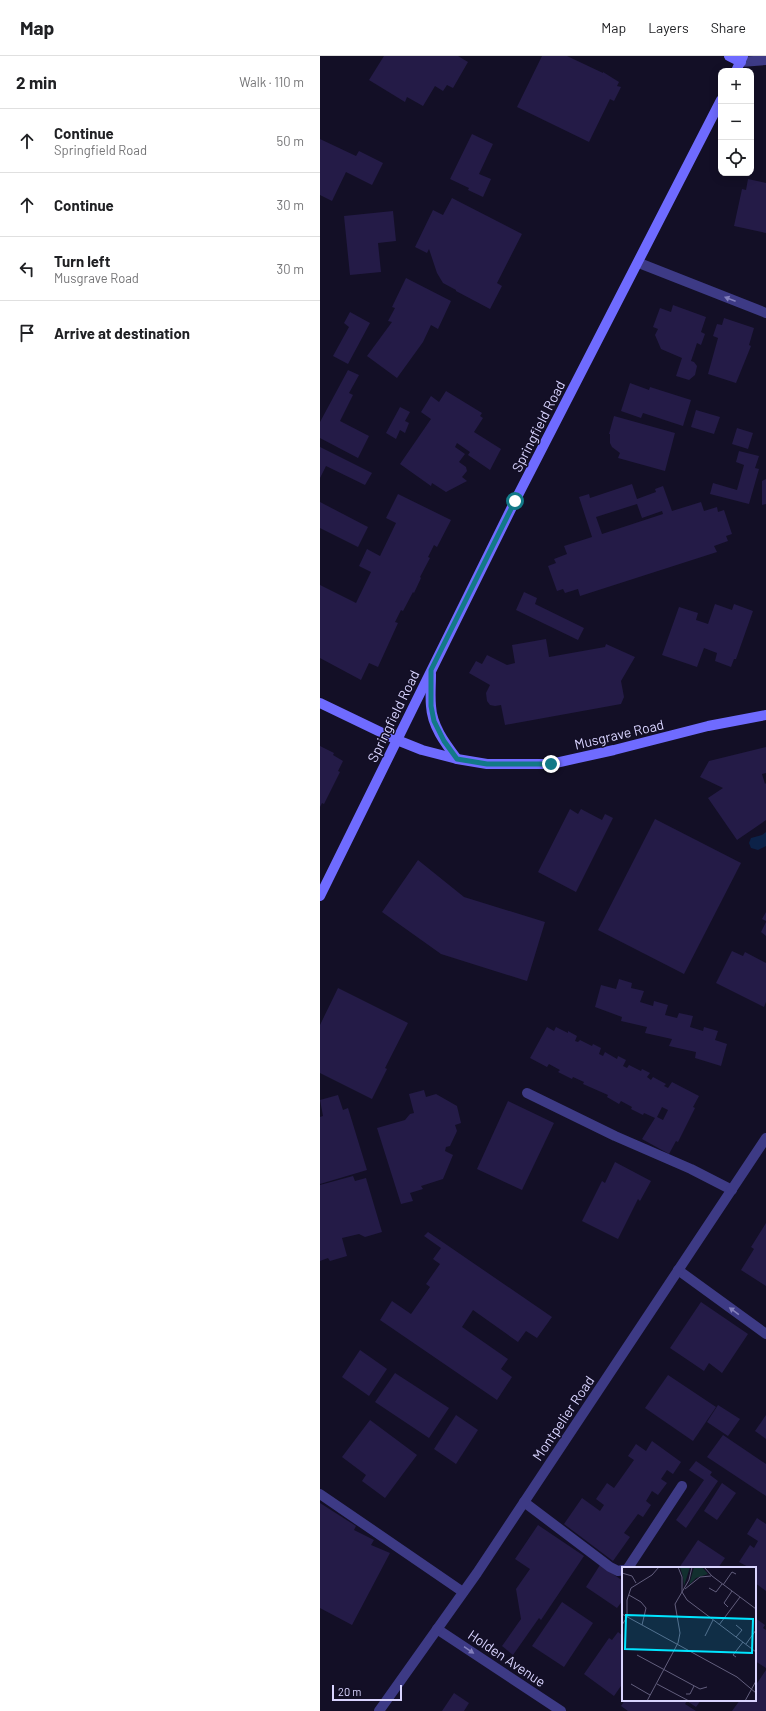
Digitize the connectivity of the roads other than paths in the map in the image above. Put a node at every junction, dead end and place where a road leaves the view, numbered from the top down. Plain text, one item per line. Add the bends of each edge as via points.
1 (729, 56) edge
2 (742, 59) edge
3 (766, 60) edge
4 (738, 68) edge
5 (719, 104) edge
6 (639, 263) junction
7 (766, 313) edge
8 (431, 670) junction
9 (320, 703) edge
10 (766, 715) edge
11 (397, 740) junction
12 (457, 759) junction
13 (320, 896) edge
14 (527, 1093) dead end
15 (766, 1138) edge
16 (732, 1190) junction
17 (678, 1270) junction
18 (766, 1334) edge
19 (682, 1486) dead end
20 (320, 1494) edge
21 (524, 1502) junction
22 (629, 1567) edge
23 (622, 1570) edge
24 (463, 1592) junction
25 (437, 1629) junction
26 (379, 1711) edge
27 (561, 1711) edge

1 - 2 street
2 - 3 street
2 - 4 street
5 - 6 street, Springfield Road
7 -> 6 street
6 - 8 street, Springfield Road via 515,501
8 - 11 street, Springfield Road
8 - 12 street via 431,706 434,721
9 - 11 street, Musgrave Road
10 - 12 street, Musgrave Road via 708,726 551,764 487,764
11 - 12 street, Musgrave Road
11 - 13 street, Springfield Road
14 - 16 street
15 - 16 street, Montpelier Road
16 - 17 street, Montpelier Road
18 -> 17 street
17 - 21 street, Montpelier Road
19 - 22 street
20 - 24 street
21 - 23 street via 610,1567
21 - 24 street, Montpelier Road
24 - 25 street, Montpelier Road
25 - 26 street, Montpelier Road
25 -> 27 street, Holden Avenue

